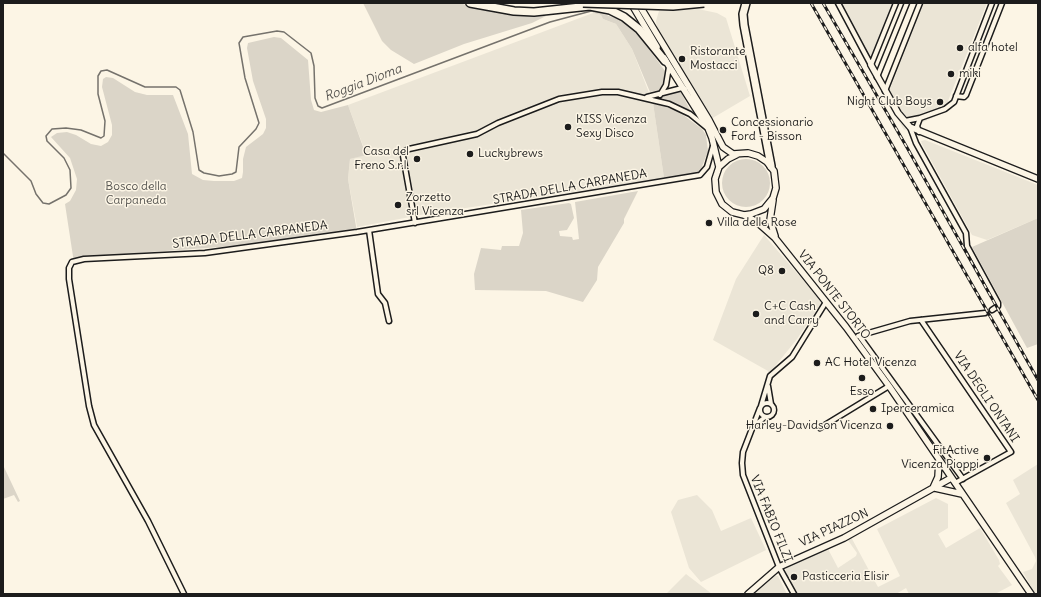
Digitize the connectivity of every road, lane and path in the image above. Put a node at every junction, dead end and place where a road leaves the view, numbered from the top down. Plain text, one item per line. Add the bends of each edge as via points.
1 (470, 3) edge
2 (583, 3) edge
3 (631, 3) edge
4 (638, 3) edge
5 (704, 3) edge
6 (746, 3) edge
7 (838, 3) edge
8 (896, 3) edge
9 (907, 3) edge
10 (920, 3) edge
11 (992, 3) edge
12 (1002, 3) edge
13 (977, 40) junction
14 (986, 44) junction
15 (667, 64) junction
16 (871, 65) junction
17 (877, 78) junction
18 (682, 88) junction
19 (692, 91) junction
20 (885, 91) junction
21 (659, 95) junction
22 (956, 96) junction
23 (643, 98) junction
24 (920, 118) junction
25 (905, 122) junction
26 (910, 127) junction
27 (708, 128) junction
28 (919, 132) junction
29 (714, 142) junction
30 (738, 154) junction
31 (771, 166) junction
32 (719, 167) junction
33 (1038, 179) edge
34 (773, 198) junction
35 (744, 215) junction
36 (415, 223) junction
37 (369, 230) junction
38 (776, 238) junction
39 (826, 302) junction
40 (992, 310) dead end
41 (985, 314) dead end
42 (921, 320) junction
43 (389, 321) dead end
44 (856, 336) junction
45 (767, 382) junction
46 (889, 386) junction
47 (771, 404) junction
48 (761, 407) junction
49 (765, 417) junction
50 (754, 427) junction
51 (820, 428) dead end
52 (939, 460) junction
53 (951, 478) junction
54 (963, 479) junction
55 (955, 484) junction
56 (935, 486) junction
57 (962, 494) junction
58 (780, 567) junction
59 (1023, 583) junction
60 (184, 594) edge
61 (748, 594) edge
62 (794, 594) edge
63 (1026, 594) edge
64 (1031, 594) edge

1 - 15 highway via 534,12 574,7 606,9 624,17 639,29
2 - 5 highway, bridge via 673,6
3 - 15 main road
4 - 19 main road
6 - 31 highway via 744,25
7 - 16 street
8 - 16 street
9 - 17 street
10 - 20 street
11 - 13 street
12 - 14 street
13 - 14 street
13 - 22 street
14 - 22 street via 966,95
15 - 18 main road
15 - 21 street via 666,85
16 - 17 main road
17 - 20 main road
18 - 19 street
18 - 21 street
18 - 27 main road
19 - 30 main road via 723,147 733,154
20 - 25 main road
21 - 23 street
22 - 24 street via 951,106
23 - 27 street via 676,107
23 - 36 street via 618,92 602,92 559,99 477,134 405,151 403,156
24 - 25 street
24 - 28 street via 917,126
25 - 26 main road
26 - 28 main road
26 - 40 street via 916,143 966,233 967,246 998,303
27 - 29 main road
28 - 33 main road
29 - 32 main road
29 - 36 street, STRADA DELLA CARPANEDA via 711,158 700,175
30 - 31 main road via 758,156
30 - 32 main road via 728,158
31 - 34 main road via 776,182
32 - 35 main road via 714,186 718,198 732,212
34 - 35 main road via 764,209
34 - 38 main road, VIA PONTE STORTO via 770,220
35 - 38 main road, VIA PONTE STORTO
36 - 37 street, STRADA DELLA CARPANEDA
37 - 43 street via 378,294 385,303
37 - 60 street, STRADA DELLA CARPANEDA via 205,252 84,259 71,264 69,279 94,425 116,468 148,520
38 - 39 main road, VIA PONTE STORTO
39 - 44 main road, VIA PONTE STORTO
39 - 45 street via 792,357 773,371
41 - 42 street
42 - 44 street
42 - 54 street, VIA DEGLI ONTANI via 1012,452
44 - 46 main road, VIA PONTE STORTO
44 - 54 street
45 - 47 street
45 - 48 street, VIA FABIO FILZI
46 - 51 street
46 - 52 main road, VIA PONTE STORTO
47 - 48 street via 766,403
47 - 49 street via 774,414
48 - 49 street
48 - 50 street, VIA FABIO FILZI
49 - 50 street, VIA FABIO FILZI
50 - 58 street, VIA FABIO FILZI via 743,452 742,475
52 - 53 main road, VIA PONTE STORTO
52 - 56 main road
53 - 55 main road, VIA PONTE STORTO
53 - 56 main road, VIA PIAZZON via 940,480
54 - 55 street, VIA DEGLI ONTANI
55 - 57 main road, VIA PONTE STORTO
56 - 57 main road
56 - 58 main road, VIA PIAZZON via 844,538
57 - 59 main road, VIA PONTE STORTO
58 - 61 main road, VIA PIAZZON
58 - 62 street, VIA FABIO FILZI
59 - 63 main road, VIA PONTE STORTO
59 - 64 main road, VIA PONTE STORTO

